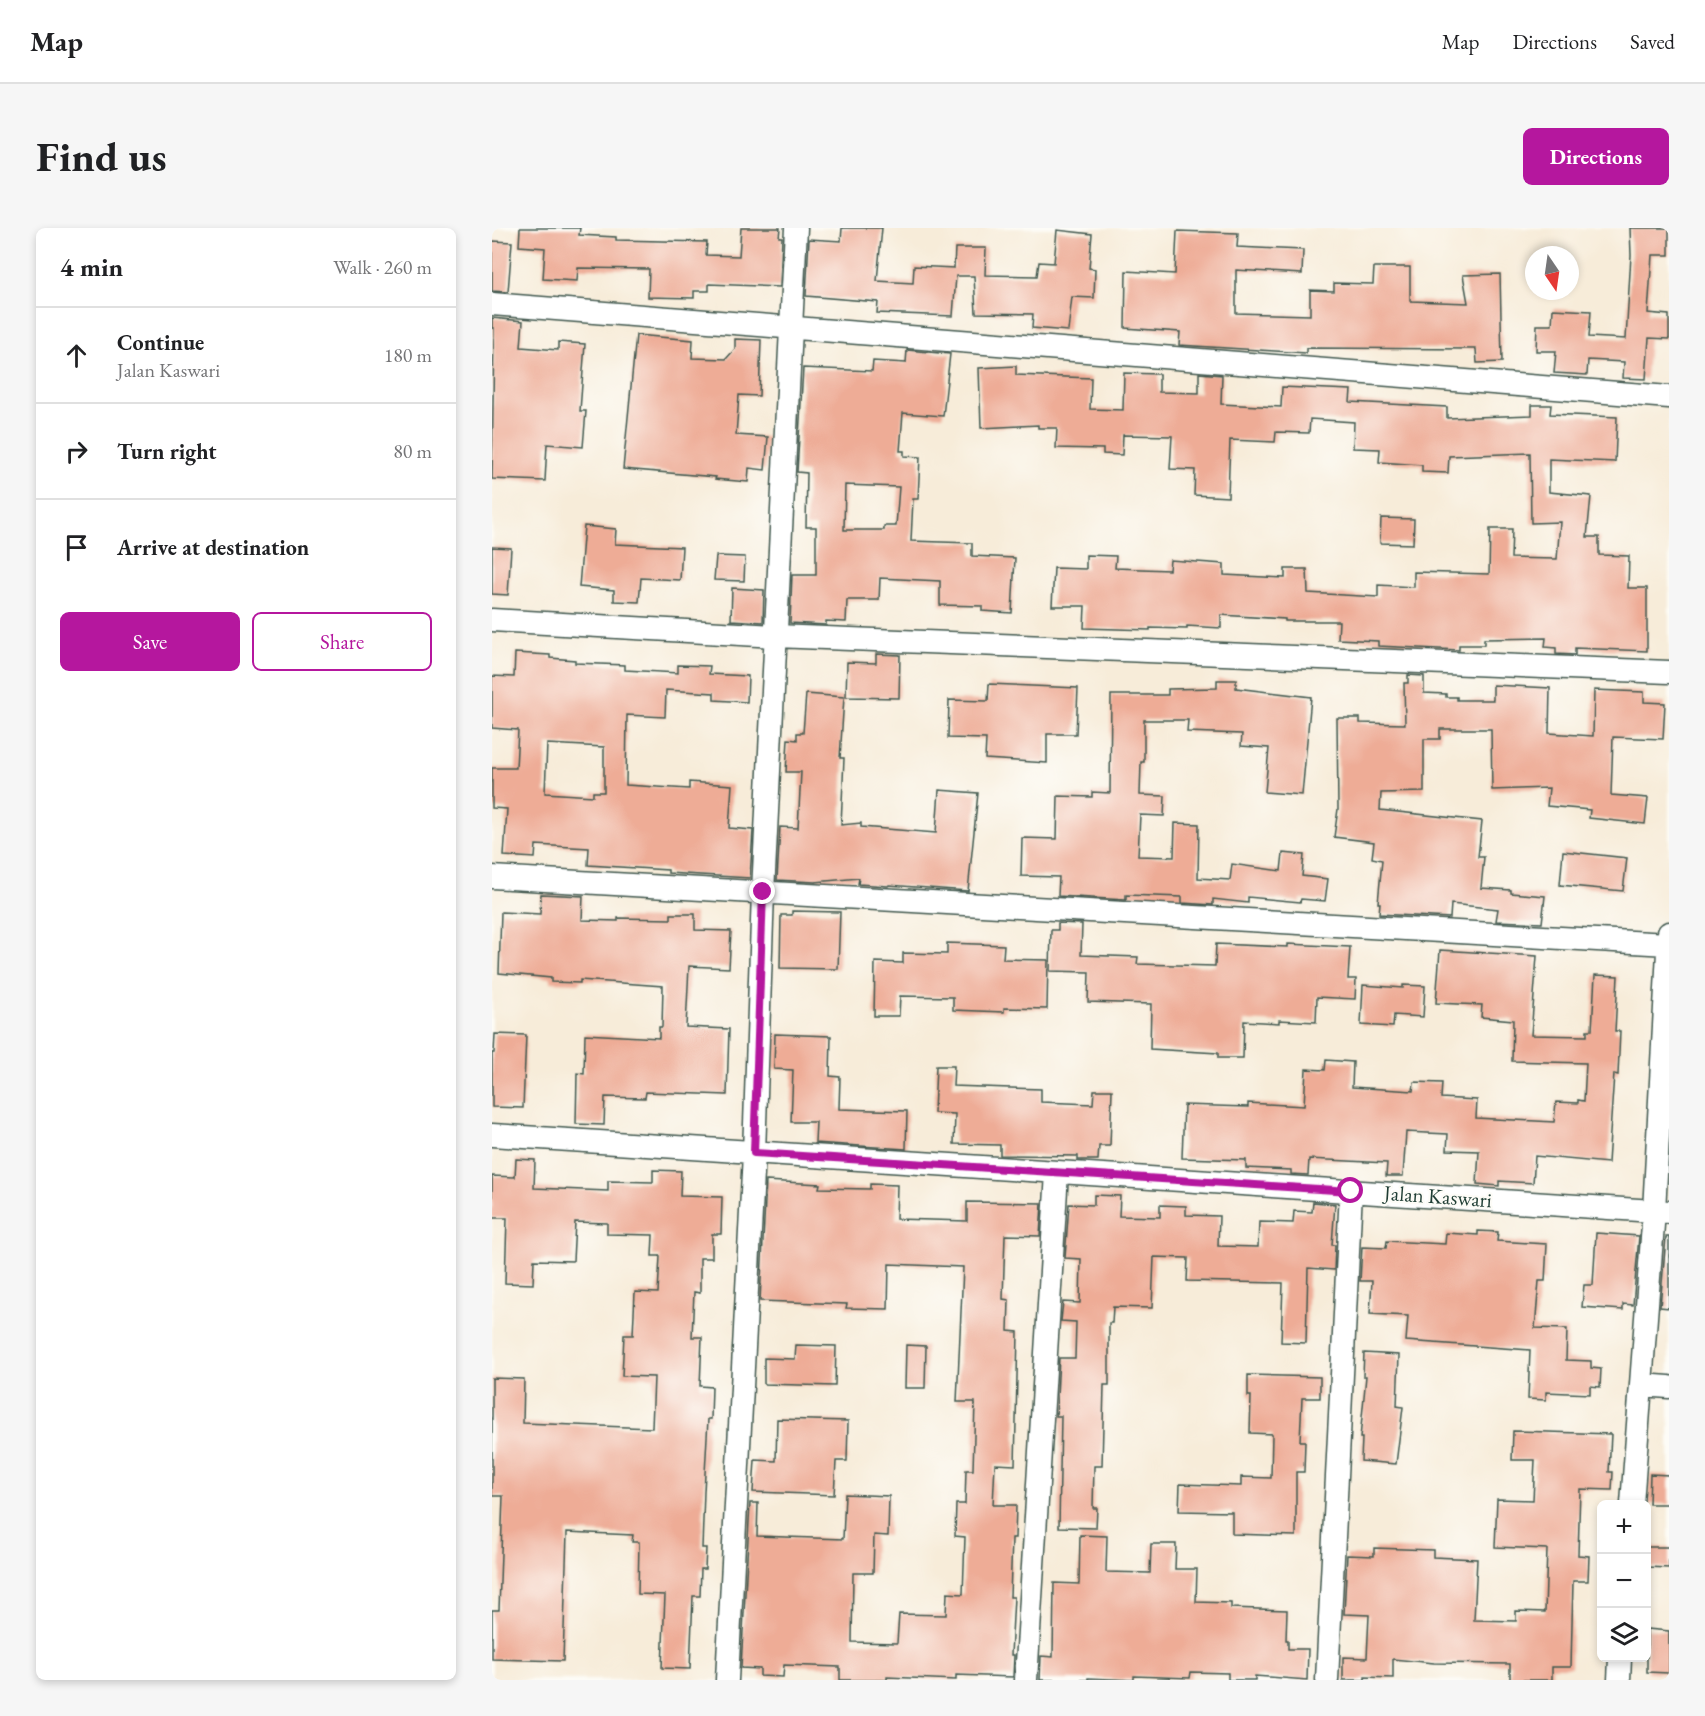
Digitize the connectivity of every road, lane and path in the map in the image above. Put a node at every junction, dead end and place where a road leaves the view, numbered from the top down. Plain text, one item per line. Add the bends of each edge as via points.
1 (796, 228) edge
2 (492, 304) edge
3 (790, 328) junction
4 (1669, 397) edge
5 (492, 620) edge
6 (775, 636) junction
7 (1669, 672) edge
8 (492, 877) edge
9 (763, 892) junction
10 (1669, 939) edge
11 (492, 1135) edge
12 (754, 1153) junction
13 (1057, 1173) junction
14 (1351, 1191) junction
15 (1661, 1211) edge
16 (1641, 1385) junction
17 (1669, 1387) edge
18 (1632, 1500) edge
19 (1620, 1662) edge
20 (727, 1680) edge
21 (1026, 1680) edge
22 (1327, 1680) edge
23 (1619, 1680) edge

1 - 3 street
2 - 3 street
3 - 4 street
3 - 6 street
5 - 6 street
6 - 7 street
6 - 9 street
8 - 9 street
9 - 10 street
9 - 12 street
10 - 15 street
11 - 12 street, Jalan Kaswari
12 - 13 street, Jalan Kaswari
12 - 20 street
13 - 14 street, Jalan Kaswari
13 - 21 street
14 - 15 street, Jalan Kaswari
14 - 22 street
15 - 16 street
16 - 17 street
16 - 18 street
19 - 23 street

